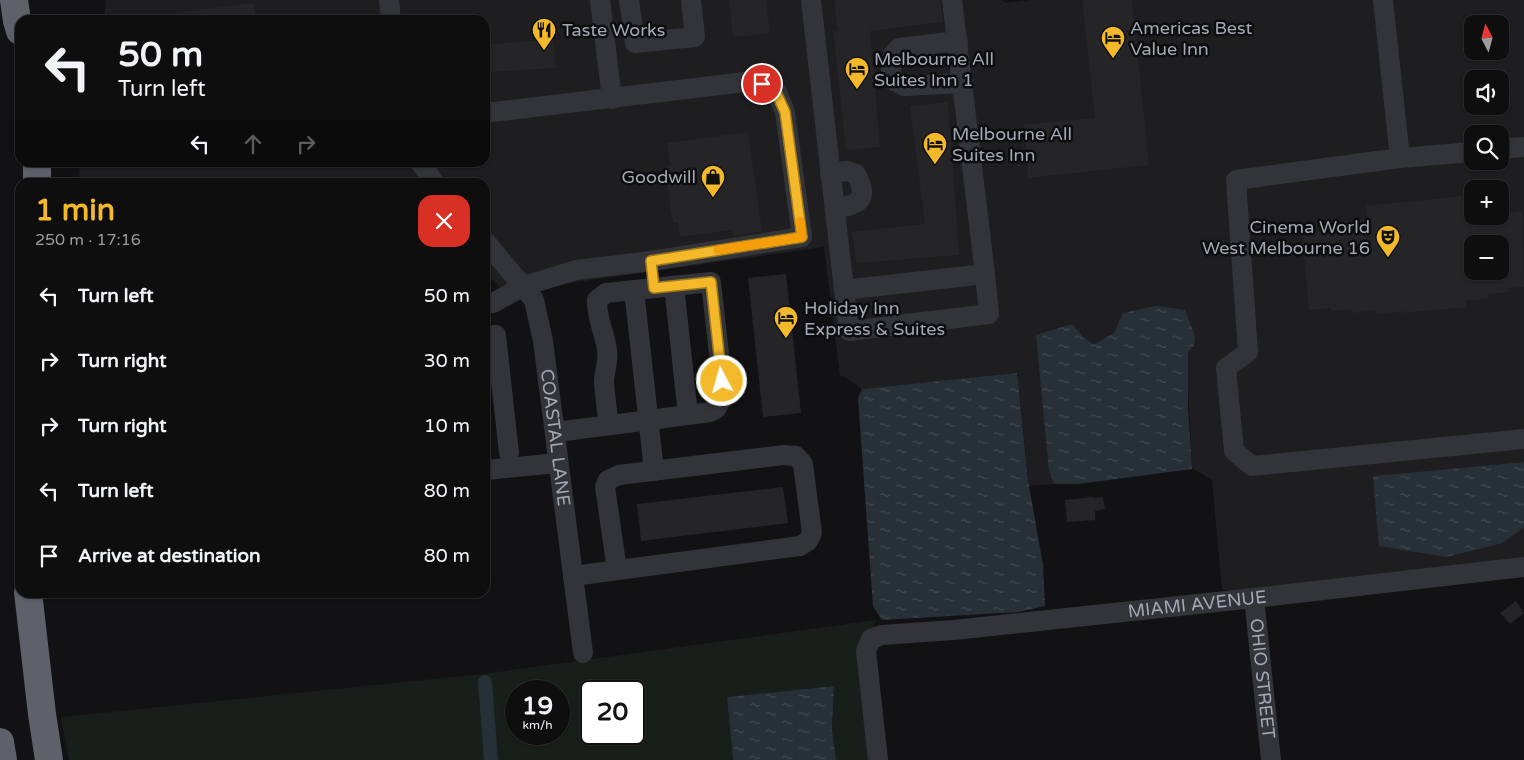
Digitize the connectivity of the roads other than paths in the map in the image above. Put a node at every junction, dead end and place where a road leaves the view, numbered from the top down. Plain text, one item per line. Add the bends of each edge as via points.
1 (14, 0) edge
2 (27, 0) edge
3 (389, 0) edge
4 (629, 0) edge
5 (691, 0) edge
6 (811, 0) edge
7 (952, 0) edge
8 (1383, 0) edge
9 (604, 1) edge
10 (16, 15) edge
11 (27, 15) edge
12 (390, 15) edge
13 (958, 41) junction
14 (963, 83) junction
15 (612, 99) junction
16 (490, 112) edge
17 (1524, 147) edge
18 (1509, 148) edge
19 (1464, 153) edge
20 (1400, 158) junction
21 (424, 167) edge
22 (830, 173) junction
23 (431, 178) edge
24 (834, 208) junction
25 (490, 247) edge
26 (651, 261) junction
27 (985, 274) junction
28 (524, 286) junction
29 (664, 287) junction
30 (634, 290) junction
31 (844, 290) junction
32 (490, 303) edge
33 (490, 336) edge
34 (688, 415) junction
35 (648, 421) junction
36 (609, 426) junction
37 (555, 432) junction
38 (1524, 439) edge
39 (509, 452) dead end
40 (558, 462) junction
41 (490, 469) edge
42 (654, 471) junction
43 (1524, 567) edge
44 (617, 570) junction
45 (574, 576) junction
46 (29, 598) edge
47 (1254, 598) junction
48 (583, 653) dead end
49 (0, 742) edge
50 (3, 760) edge
51 (49, 760) edge
52 (878, 760) edge
53 (1271, 760) edge

1 - 10 highway
2 - 11 highway
3 - 12 street
4 - 5 street via 635,44 695,36
6 - 22 street
7 - 13 street
8 - 20 street
9 - 15 street
13 - 14 street
13 - 14 street via 899,48 892,57 891,74 894,81 904,86
14 - 27 street
15 - 16 street
15 - 26 street via 745,82 762,84 776,92 785,112 802,237
17 - 18 street
19 - 20 street
20 - 38 street via 1236,180 1248,352 1226,368 1234,451 1252,466
21 - 23 street
22 - 24 street
22 - 24 street via 847,171 856,174 862,185 862,195 852,206
24 - 31 street
25 - 28 street, COASTAL LANE
26 - 28 street via 576,270
26 - 29 street
27 - 31 street
27 - 31 street via 989,314 849,331
28 - 32 street
28 - 37 street, COASTAL LANE via 534,300 543,341
29 - 30 street
29 - 34 street
29 - 34 street via 711,282 722,381 721,400 710,412
30 - 35 street
30 - 36 street via 606,293 597,300 596,308 608,353 604,381
33 - 39 street via 496,335
34 - 35 street
35 - 36 street
35 - 42 street
36 - 37 street
37 - 40 street, COASTAL LANE
40 - 41 street
40 - 45 street, COASTAL LANE
42 - 44 street via 619,475 608,480 605,487
42 - 44 street via 796,456 803,464 812,533 800,546
43 - 47 street, MIAMI AVENUE
44 - 45 street
45 - 48 street, COASTAL LANE
46 - 51 highway
47 - 52 street, MIAMI AVENUE via 882,635 871,639 866,651
47 - 53 street, OHIO STREET
49 - 50 highway

